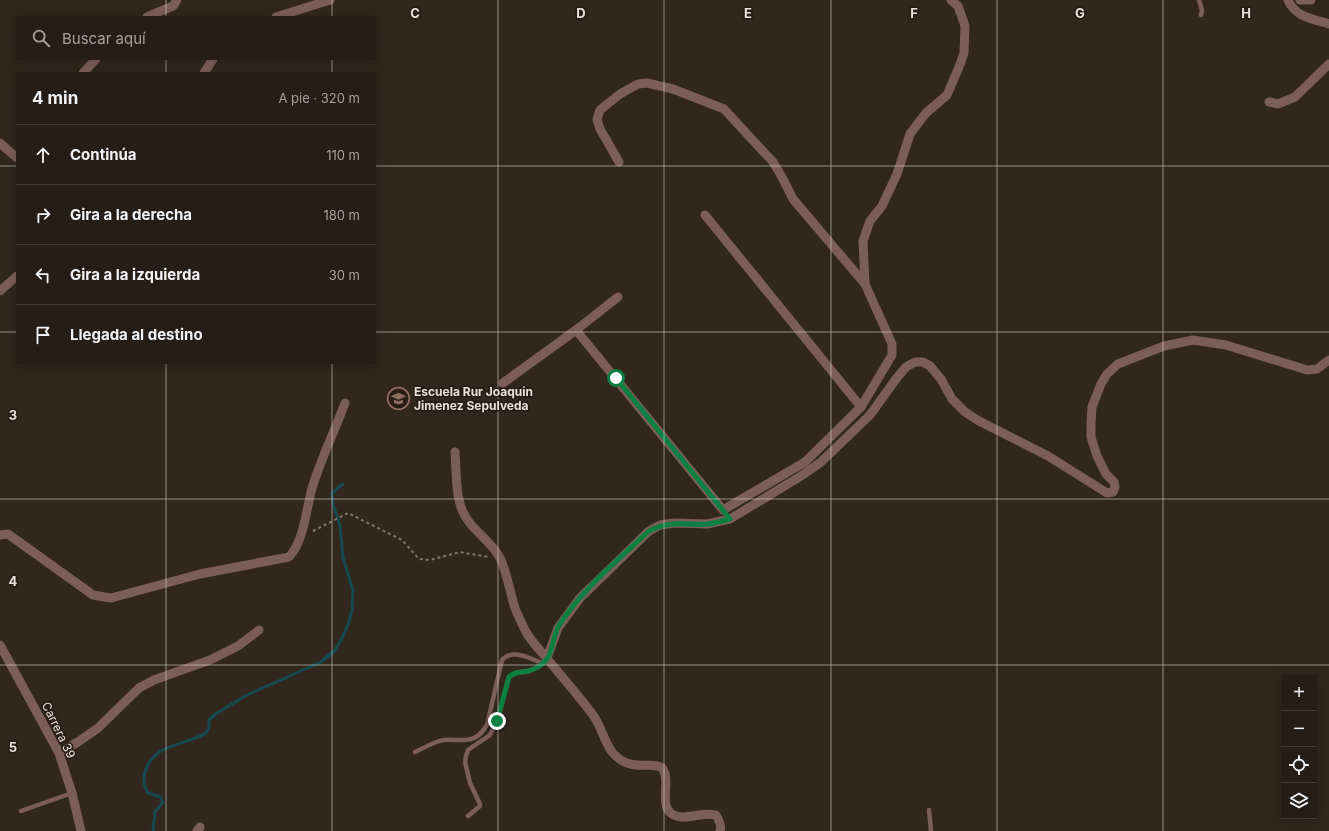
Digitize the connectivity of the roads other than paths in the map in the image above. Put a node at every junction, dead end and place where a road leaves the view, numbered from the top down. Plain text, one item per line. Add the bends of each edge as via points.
1 (177, 0) edge
2 (330, 0) edge
3 (951, 0) edge
4 (1199, 0) edge
5 (1288, 0) edge
6 (1300, 0) edge
7 (1311, 0) edge
8 (1201, 15) dead end
9 (149, 16) edge
10 (279, 16) edge
11 (1329, 24) edge
12 (95, 60) edge
13 (212, 60) edge
14 (1329, 64) edge
15 (84, 72) edge
16 (205, 72) edge
17 (1269, 102) dead end
18 (0, 143) edge
19 (15, 153) edge
20 (619, 162) dead end
21 (705, 215) dead end
22 (16, 277) edge
23 (865, 284) junction
24 (0, 291) edge
25 (618, 297) dead end
26 (576, 330) junction
27 (1329, 360) edge
28 (503, 383) dead end
29 (345, 403) dead end
30 (862, 407) junction
31 (455, 452) dead end
32 (723, 510) junction
33 (730, 519) junction
34 (0, 535) edge
35 (259, 630) dead end
36 (0, 645) edge
37 (544, 661) junction
38 (415, 752) dead end
39 (59, 753) junction
40 (72, 793) junction
41 (929, 810) dead end
42 (21, 811) dead end
43 (468, 816) dead end
44 (81, 831) edge
45 (720, 831) edge
46 (931, 831) edge

1 - 9 street via 173,6
2 - 10 street
3 - 23 street via 958,6 965,26 964,53 947,95 926,113 910,134 897,174 882,206 870,221 863,241
4 - 8 lane
5 - 11 street via 1295,11 1305,17
6 - 7 street
12 - 15 street
13 - 16 street
14 - 17 street via 1295,97 1278,104
18 - 19 street
20 - 23 street via 597,119 600,110 638,84 647,83 673,89 724,109 773,162 793,199
21 - 30 street
22 - 24 street
23 - 30 street via 892,344 892,355
25 - 26 street
26 - 28 street
26 - 32 street
27 - 33 street via 1317,369 1307,370 1226,345 1193,340 1164,346 1118,364 1101,384 1092,407 1091,422 1091,437 1097,456 1106,474 1114,482 1115,487 1110,493 1048,456 965,412 952,399 930,366 923,362 915,362 906,367 870,415 821,462
29 - 34 street via 313,485 300,537 289,557 200,574 111,598 93,595 8,534
30 - 32 street via 805,462
31 - 37 street via 460,506 468,520 492,545 501,560 516,609
32 - 33 street
33 - 37 street via 707,524 660,525 649,531 580,598 558,628
35 - 39 street via 216,658 154,680 139,688 98,728
36 - 39 street, Carrera 39
37 - 38 lane via 518,654 504,657 484,730 465,741 439,741
37 - 43 lane via 529,671 518,672 509,677 497,721 490,735 468,750 465,762 470,783 480,806
37 - 45 street via 594,716 612,752 627,764 655,766 664,771 667,809 672,814 684,817 709,813 716,815 720,821
39 - 40 street, Carrera 39
40 - 42 lane
40 - 44 street, Carrera 39
41 - 46 lane

